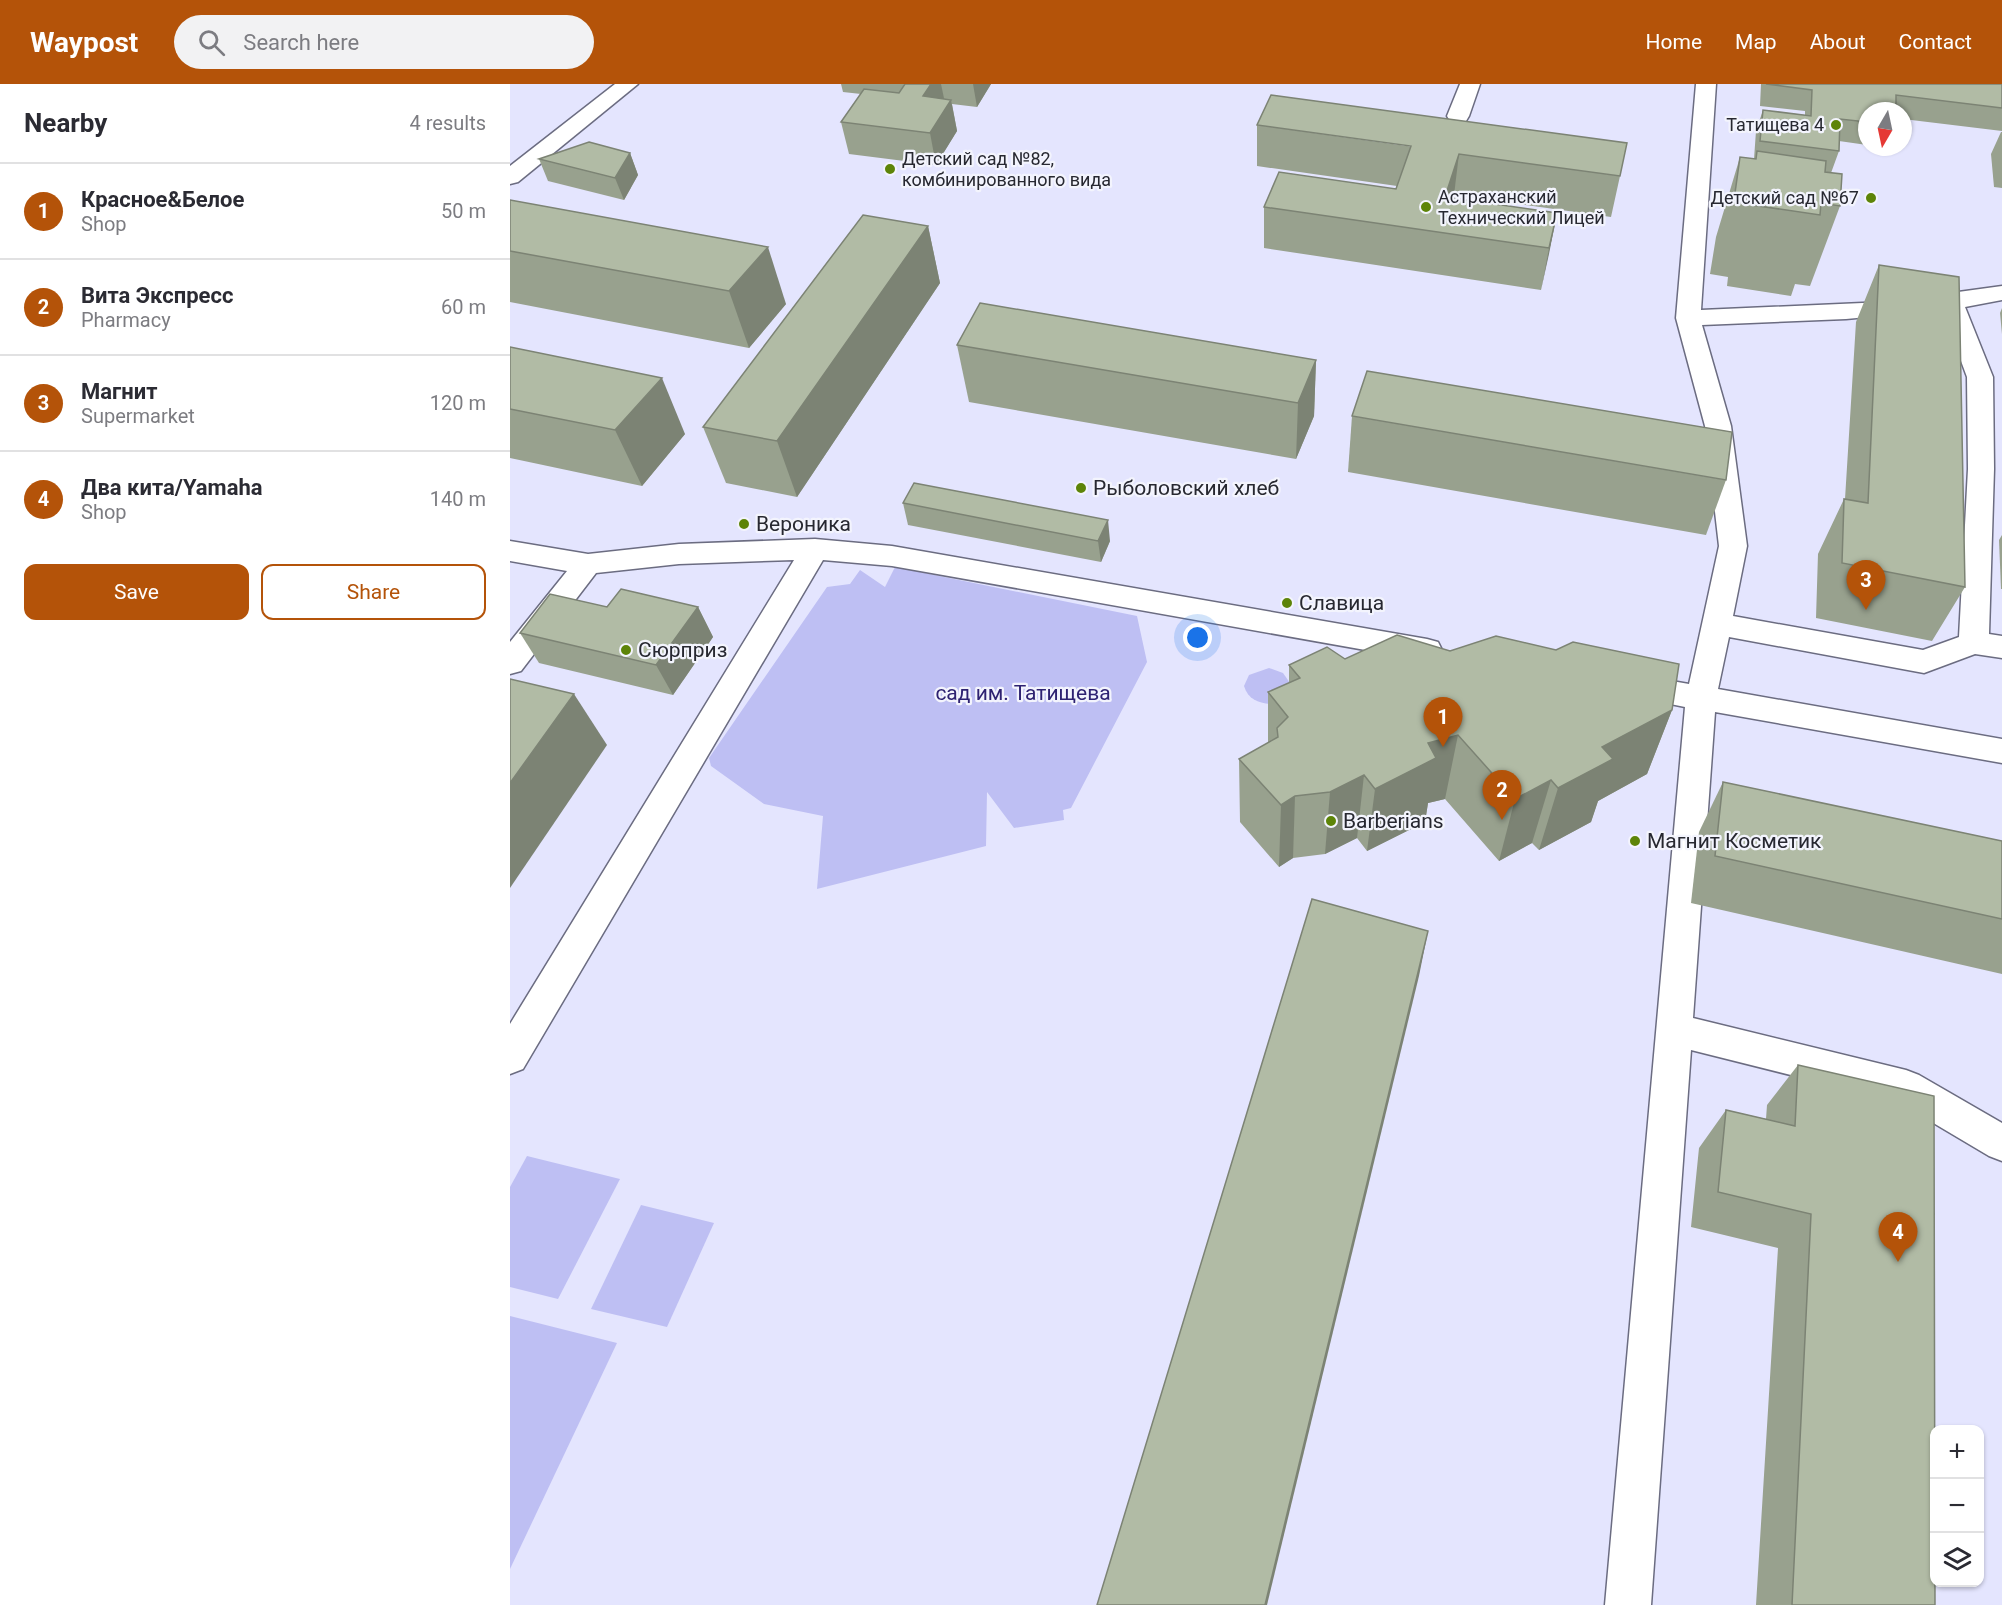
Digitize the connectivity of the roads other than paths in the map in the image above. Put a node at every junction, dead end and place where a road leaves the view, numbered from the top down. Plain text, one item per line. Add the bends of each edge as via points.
1 (628, 84) edge
2 (1470, 84) edge
3 (1706, 84) edge
4 (1458, 116) dead end
5 (510, 177) edge
6 (2002, 293) edge
7 (1952, 304) junction
8 (1688, 318) junction
9 (1991, 379) edge
10 (815, 549) junction
11 (510, 551) edge
12 (588, 564) junction
13 (1716, 624) junction
14 (1988, 645) edge
15 (1455, 655) edge
16 (510, 663) edge
17 (1607, 682) edge
18 (1701, 698) junction
19 (2002, 751) edge
20 (1674, 1030) junction
21 (510, 1057) edge
22 (2002, 1143) edge
23 (1628, 1605) edge

1 - 5 street
2 - 4 street
3 - 8 street
6 - 7 street
7 - 8 street
7 - 9 street
8 - 13 street via 1718,426 1733,546
9 - 14 street via 1981,469
10 - 12 street via 679,554
10 - 15 street via 892,555
10 - 21 street
11 - 12 street
12 - 16 street
13 - 14 street via 1924,662
13 - 18 street
17 - 18 street
18 - 19 street
18 - 20 street
20 - 22 street via 1906,1087
20 - 23 street

